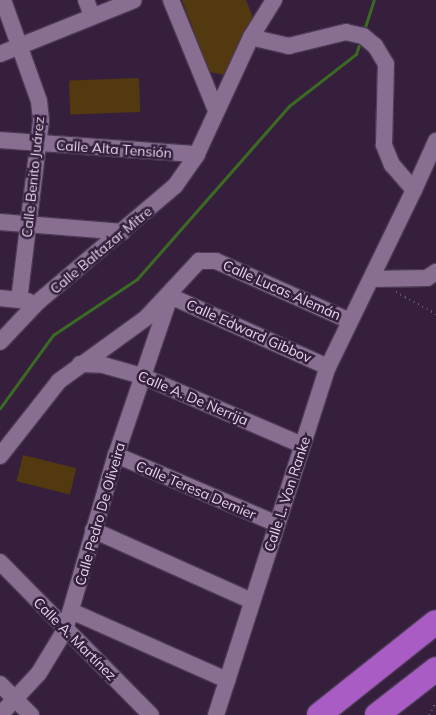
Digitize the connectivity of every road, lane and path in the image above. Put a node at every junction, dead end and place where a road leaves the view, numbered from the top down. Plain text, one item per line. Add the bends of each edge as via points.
1 (4, 0) edge
2 (86, 0) edge
3 (134, 0) edge
4 (171, 0) edge
5 (266, 4) edge
6 (92, 16) junction
7 (251, 37) junction
8 (21, 46) junction
9 (0, 54) edge
10 (216, 110) junction
11 (0, 140) edge
12 (436, 141) edge
13 (38, 144) junction
14 (197, 154) junction
15 (414, 190) junction
16 (0, 222) edge
17 (29, 224) junction
18 (123, 232) junction
19 (436, 272) edge
20 (373, 280) junction
21 (170, 296) junction
22 (0, 298) edge
23 (19, 299) junction
24 (38, 302) junction
25 (436, 314) edge
26 (348, 320) junction
27 (0, 342) edge
28 (80, 364) junction
29 (328, 367) junction
30 (142, 376) junction
31 (302, 445) junction
32 (116, 455) junction
33 (0, 456) edge
34 (277, 524) junction
35 (93, 530) junction
36 (0, 562) edge
37 (252, 601) junction
38 (71, 611) junction
39 (436, 622) edge
40 (65, 630) junction
41 (436, 669) edge
42 (226, 680) junction
43 (0, 684) edge
44 (16, 700) junction
45 (436, 702) edge
46 (0, 715) edge
47 (31, 715) edge
48 (151, 715) edge
49 (216, 715) edge
50 (319, 715) edge
51 (377, 715) edge
52 (429, 715) edge

1 - 8 street, Calle Benito Juárez
2 - 6 street
3 - 6 street
4 - 10 street
5 - 7 street, Calle Baltazar Mitre
6 - 8 street
7 - 10 street, Calle Baltazar Mitre
7 - 15 street via 289,46 346,32 363,36 375,46 386,64 384,145 392,164
8 - 9 street
8 - 13 street, Calle Benito Juárez via 39,101
10 - 14 street, Calle Baltazar Mitre
11 - 13 street, Calle Alta Tensión
12 - 15 street, Calle L. Von Ranke
13 - 14 street, Calle Alta Tensión
13 - 17 street, Calle Benito Juárez
14 - 18 street, Calle Baltazar Mitre via 175,186
15 - 20 street, Calle L. Von Ranke
16 - 17 street
17 - 18 street
17 - 23 street, Calle Benito Juárez
18 - 24 street, Calle Baltazar Mitre
19 - 20 street via 427,278
20 - 25 path
20 - 26 street, Calle L. Von Ranke
21 - 26 street, Calle Lucas Alemán via 192,265 206,259
21 - 28 street via 146,318
21 - 29 street, Calle Edward Gibbov
21 - 30 street, Calle Pedro De Oliveira
22 - 23 street
23 - 24 street
24 - 27 street, Calle Baltazar Mitre
26 - 29 street, Calle L. Von Ranke
28 - 30 street, Calle A. De Nerrija via 122,369
28 - 33 street via 47,394
29 - 31 street, Calle L. Von Ranke
30 - 31 street, Calle A. De Nerrija
30 - 32 street, Calle Pedro De Oliveira
31 - 34 street, Calle L. Von Ranke
32 - 34 street, Calle Teresa Demier
32 - 35 street, Calle Pedro De Oliveira
34 - 37 street, Calle L. Von Ranke
35 - 37 street
35 - 38 street, Calle Pedro De Oliveira
36 - 40 street, Calle A. Martínez
37 - 42 street, Calle L. Von Ranke
38 - 40 street, Calle Pedro De Oliveira
38 - 42 street, Calle A. Martínez
39 - 50 highway
40 - 44 street, Calle Pedro De Oliveira via 39,673
40 - 48 street, Calle A. Martínez
41 - 51 highway
42 - 49 street, Calle L. Von Ranke
43 - 44 street
44 - 46 street, Calle Pedro De Oliveira
44 - 47 street
45 - 52 path

